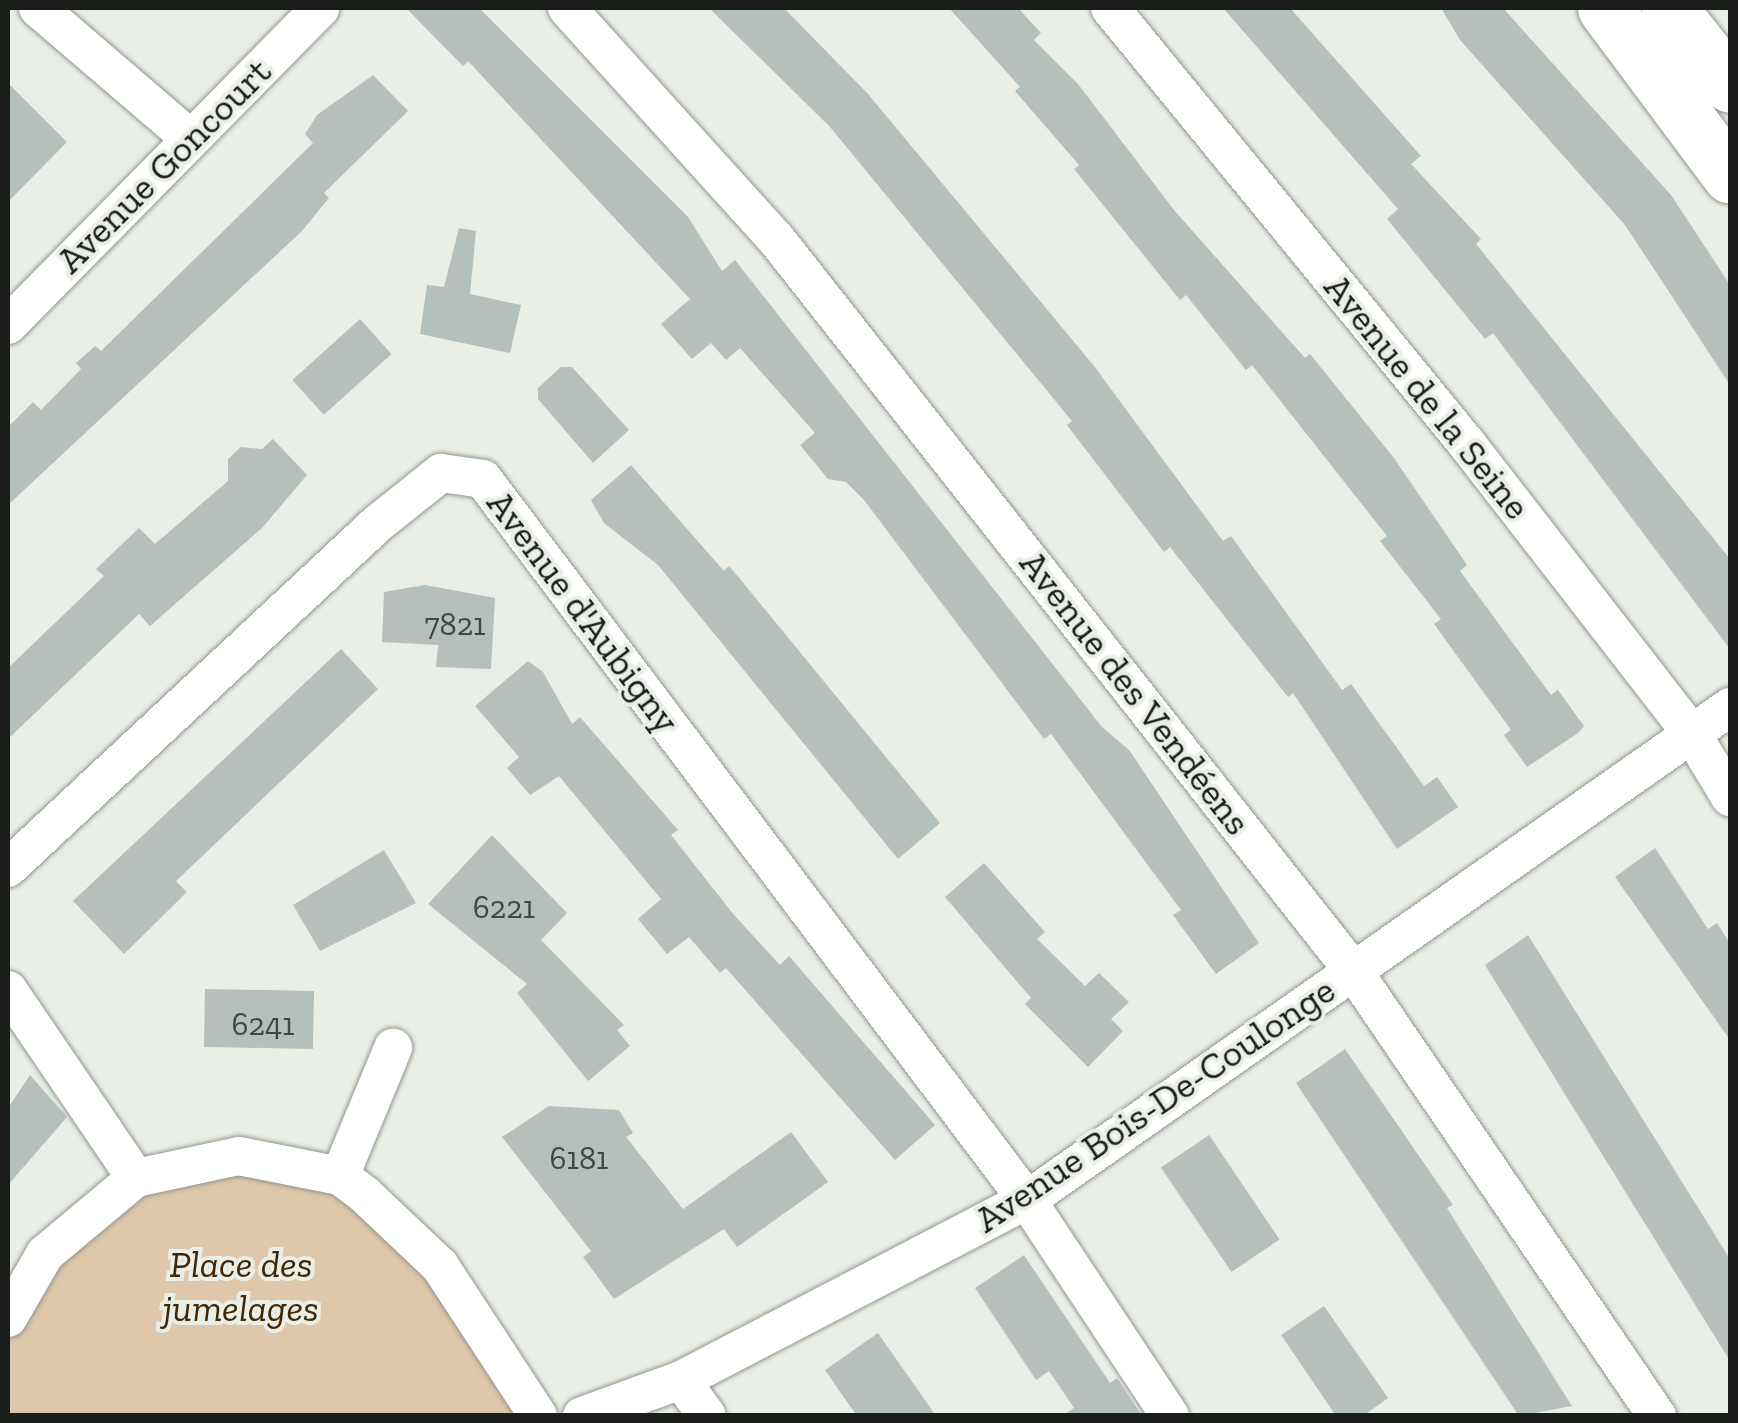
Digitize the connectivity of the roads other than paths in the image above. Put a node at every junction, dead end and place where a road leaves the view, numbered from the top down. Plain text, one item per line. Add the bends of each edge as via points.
1 (38, 8) edge
2 (321, 8) edge
3 (567, 8) edge
4 (1110, 8) edge
5 (1605, 8) edge
6 (1669, 8) edge
7 (1730, 85) edge
8 (190, 139) junction
9 (1730, 176) edge
10 (8, 325) edge
11 (1730, 707) edge
12 (1692, 734) junction
13 (1730, 797) edge
14 (8, 868) edge
15 (1354, 972) junction
16 (8, 990) edge
17 (393, 1048) dead end
18 (340, 1176) junction
19 (136, 1178) junction
20 (1027, 1200) junction
21 (8, 1318) edge
22 (681, 1380) junction
23 (538, 1416) edge
24 (582, 1416) edge
25 (707, 1416) edge
26 (1170, 1416) edge
27 (1656, 1416) edge

1 - 8 street
2 - 8 street, Avenue Goncourt
3 - 15 street, Avenue des Vendéens via 776,239
4 - 12 street, Avenue de la Seine via 1468,444
5 - 9 street
6 - 7 street
8 - 10 street, Avenue Goncourt
11 - 12 street, Avenue Bois-De-Coulonge
12 - 13 street, Avenue de la Seine
12 - 15 street, Avenue Bois-De-Coulonge
14 - 20 street, Avenue d'Aubigny via 376,524 441,473 483,479
15 - 20 street, Avenue Bois-De-Coulonge
15 - 27 street, Avenue des Vendéens
16 - 19 street
17 - 18 street
18 - 19 street via 239,1156
18 - 23 street via 440,1266
19 - 21 street via 45,1254
20 - 22 street, Avenue Bois-De-Coulonge
20 - 26 street, Avenue d'Aubigny
22 - 24 street, Avenue Bois-De-Coulonge
22 - 25 street

